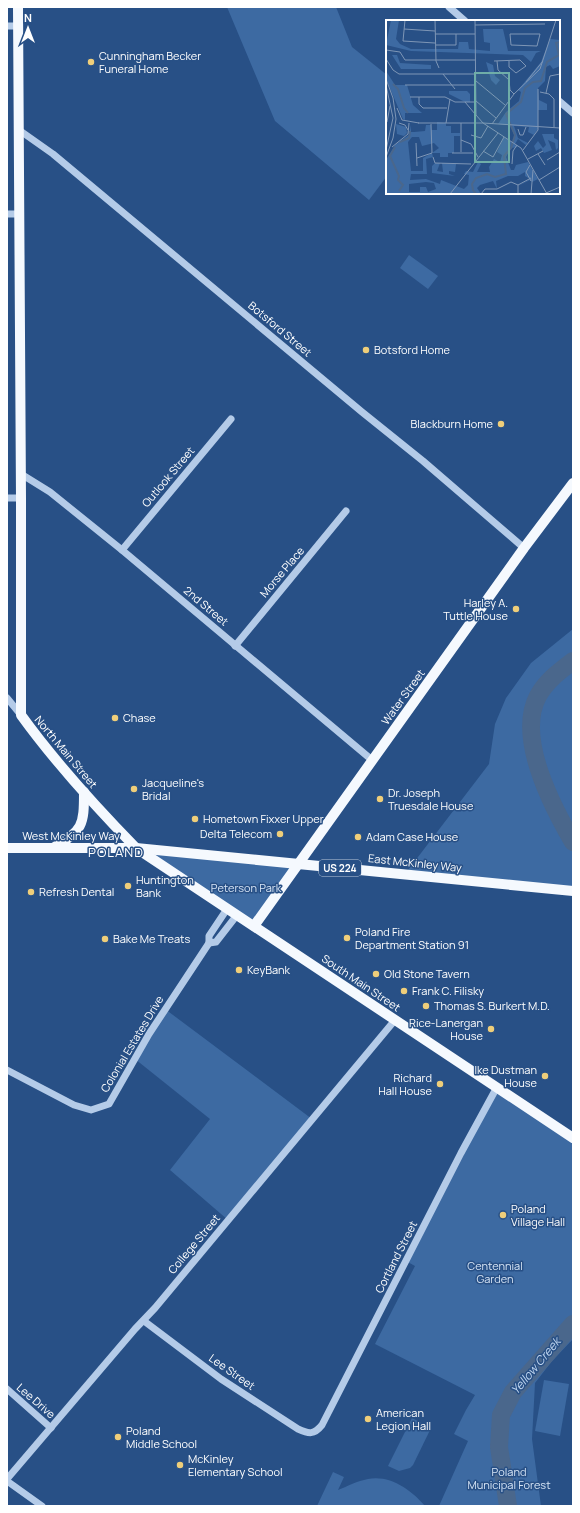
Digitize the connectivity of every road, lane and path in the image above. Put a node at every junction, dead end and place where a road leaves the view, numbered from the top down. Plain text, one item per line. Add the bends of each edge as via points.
1 (18, 7) edge
2 (449, 7) edge
3 (464, 20) edge
4 (7, 26) edge
5 (18, 26) junction
6 (560, 102) edge
7 (573, 113) edge
8 (19, 130) junction
9 (7, 214) edge
10 (19, 214) junction
11 (231, 419) dead end
12 (21, 474) junction
13 (573, 483) edge
14 (7, 498) edge
15 (21, 498) junction
16 (346, 511) dead end
17 (524, 548) junction
18 (122, 550) junction
19 (235, 646) junction
20 (7, 698) edge
21 (21, 715) junction
22 (372, 760) junction
23 (84, 792) junction
24 (7, 848) edge
25 (53, 848) junction
26 (136, 848) junction
27 (298, 864) junction
28 (573, 890) edge
29 (227, 908) junction
30 (236, 915) junction
31 (254, 926) junction
32 (209, 943) junction
33 (395, 1020) junction
34 (7, 1070) edge
35 (496, 1087) junction
36 (573, 1138) edge
37 (144, 1321) junction
38 (7, 1389) edge
39 (51, 1428) junction
40 (311, 1434) joint
41 (7, 1480) edge
42 (42, 1506) edge

1 - 5 main road, North Main Street
2 - 3 street
4 - 5 street
5 - 8 main road, North Main Street
6 - 7 street
8 - 10 main road, North Main Street
8 - 17 street, Botsford Street via 53,154
9 - 10 street
10 - 12 main road, North Main Street
11 - 18 street, Outlook Street
12 - 15 main road, North Main Street
12 - 18 street, 2nd Street via 50,492
13 - 17 main road, Water Street
14 - 15 street
15 - 21 main road, North Main Street
16 - 19 street, Morse Place
17 - 22 main road, Water Street
18 - 19 street, 2nd Street
19 - 22 street, 2nd Street
20 - 21 street
21 - 23 main road, North Main Street
22 - 27 main road, Water Street
23 - 25 main road via 82,824 71,837
23 - 26 main road, North Main Street
24 - 25 main road, West McKinley Way / US 224
25 - 26 main road, West McKinley Way / US 224
26 - 27 main road, East McKinley Way / US 224
26 - 29 main road, South Main Street
27 - 28 main road, East McKinley Way / US 224
27 - 31 main road, Water Street
29 - 30 main road, South Main Street
29 - 32 street, Colonial Estates Drive via 209,936
30 - 31 main road, South Main Street
30 - 32 street, Colonial Estates Drive via 216,942
31 - 33 main road, South Main Street
32 - 34 street, Colonial Estates Drive via 149,1034 109,1104 91,1110 74,1105
33 - 35 main road, South Main Street
33 - 37 street, College Street
35 - 36 main road, South Main Street
35 - 40 street, Cortland Street via 322,1425
37 - 39 street, College Street
37 - 40 street, Lee Street via 221,1379 298,1429
38 - 39 street, Lee Drive
39 - 41 street, College Street
41 - 42 street

